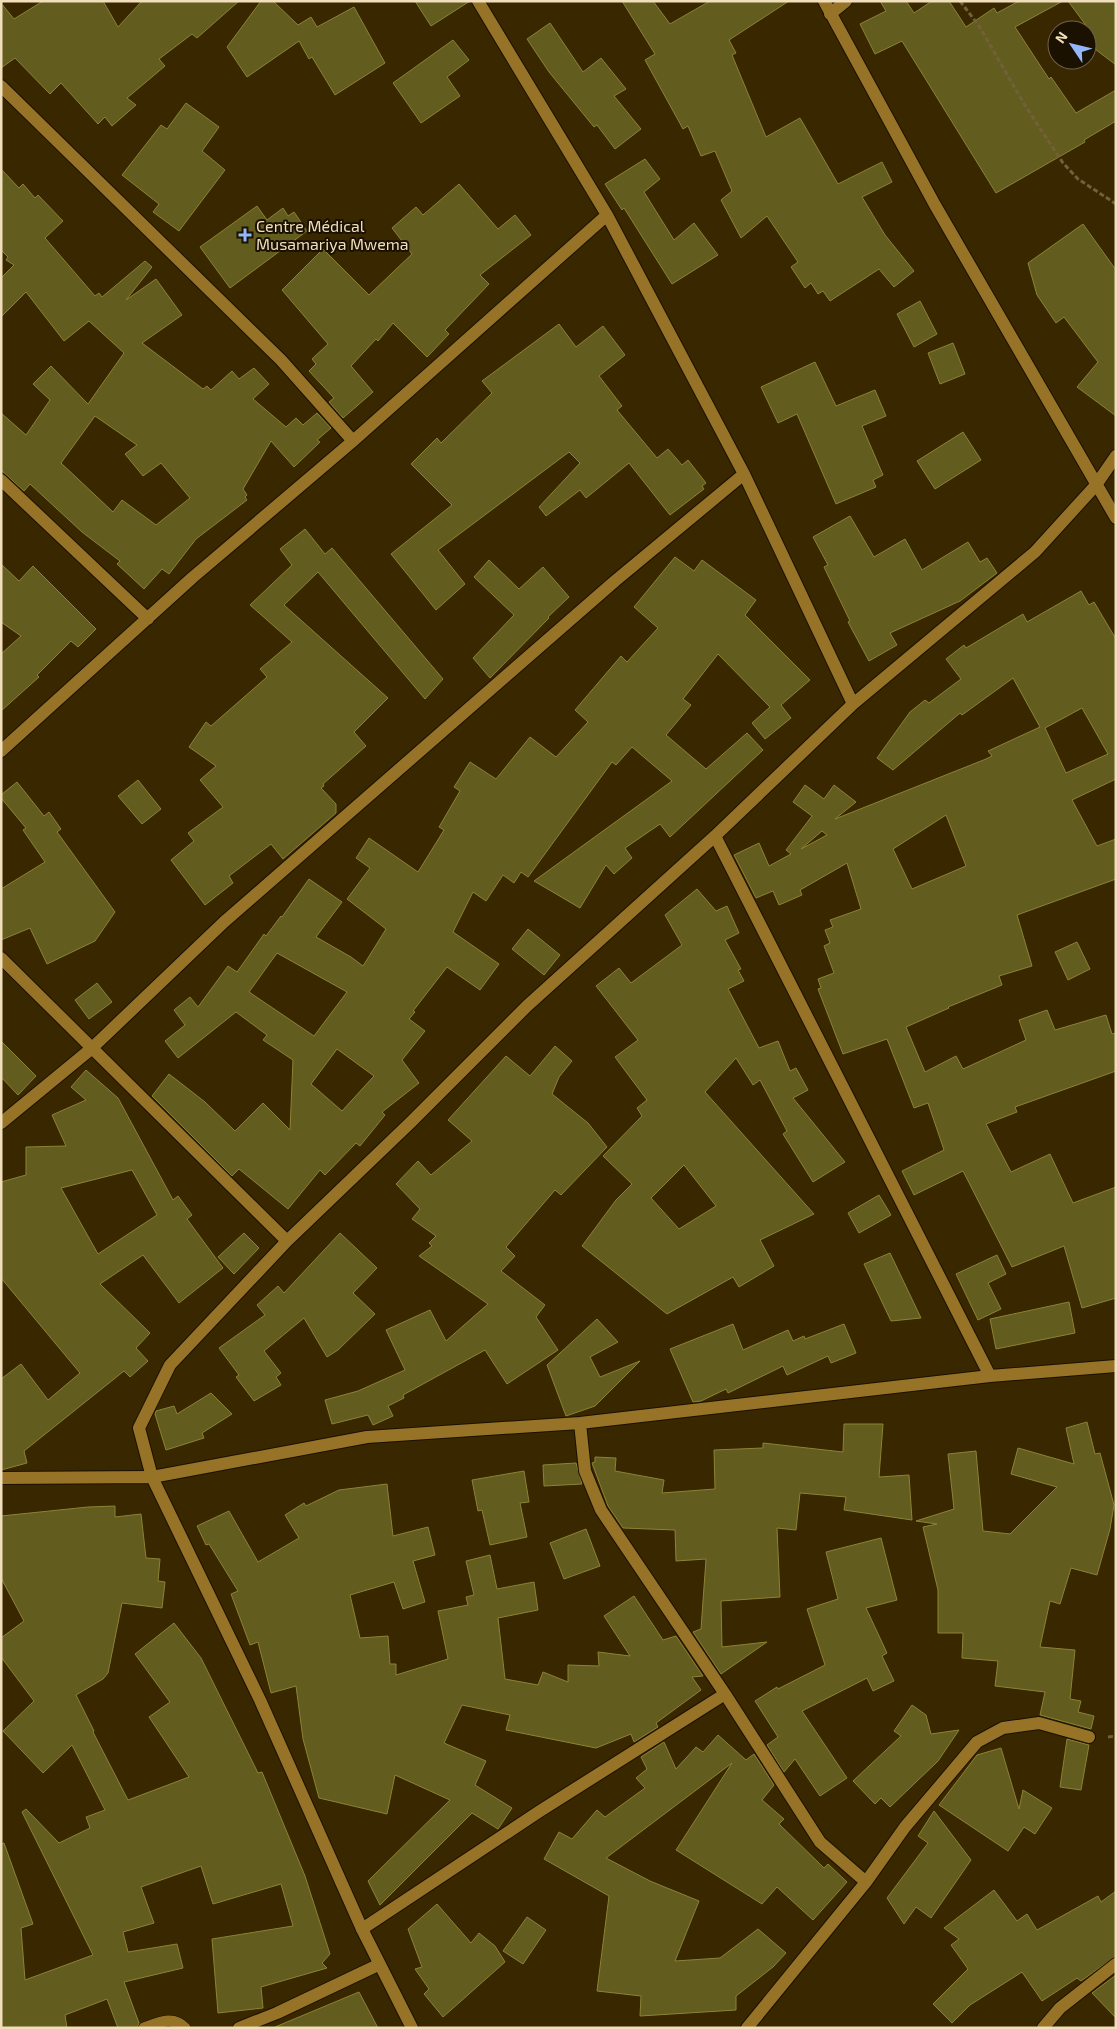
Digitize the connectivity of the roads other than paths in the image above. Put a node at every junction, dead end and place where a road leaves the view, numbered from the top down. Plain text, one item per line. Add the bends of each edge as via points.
1 (478, 1) edge
2 (824, 1) edge
3 (846, 1) edge
4 (830, 14) junction
5 (1, 86) edge
6 (607, 215) junction
7 (353, 441) junction
8 (1116, 456) edge
9 (744, 474) junction
10 (1, 480) edge
11 (1096, 485) junction
12 (1116, 518) edge
13 (148, 619) junction
14 (853, 704) junction
15 (1, 751) edge
16 (715, 836) junction
17 (1, 958) edge
18 (91, 1049) junction
19 (1, 1123) edge
20 (287, 1241) junction
21 (1116, 1366) edge
22 (990, 1376) junction
23 (580, 1424) junction
24 (152, 1476) junction
25 (1, 1478) edge
26 (725, 1694) junction
27 (1090, 1737) dead end
28 (866, 1882) junction
29 (362, 1929) junction
30 (1116, 1964) edge
31 (378, 1965) junction
32 (144, 2028) edge
33 (185, 2028) edge
34 (239, 2028) edge
35 (412, 2028) edge
36 (747, 2028) edge
37 (1042, 2028) edge

1 - 6 street
2 - 4 street
3 - 4 street
4 - 11 street
5 - 7 street via 281,360
6 - 7 street
6 - 9 street
7 - 13 street
8 - 11 street
9 - 14 street
9 - 18 street via 615,581 224,922
10 - 13 street
11 - 12 street
11 - 14 street via 1035,552
13 - 15 street
14 - 16 street
16 - 20 street via 527,1006
16 - 22 street
17 - 18 street
18 - 19 street
18 - 20 street
20 - 24 street via 170,1365 139,1428
21 - 22 street
22 - 23 street
23 - 24 street via 366,1437
23 - 26 street via 585,1471 601,1510
24 - 25 street
24 - 29 street via 260,1700
26 - 28 street via 820,1842
26 - 29 street
27 - 28 street via 1039,1723 1003,1728 977,1742 905,1828
28 - 36 street
29 - 31 street
30 - 37 street via 1060,2008
31 - 34 street
31 - 35 street
32 - 33 lane via 167,2020

